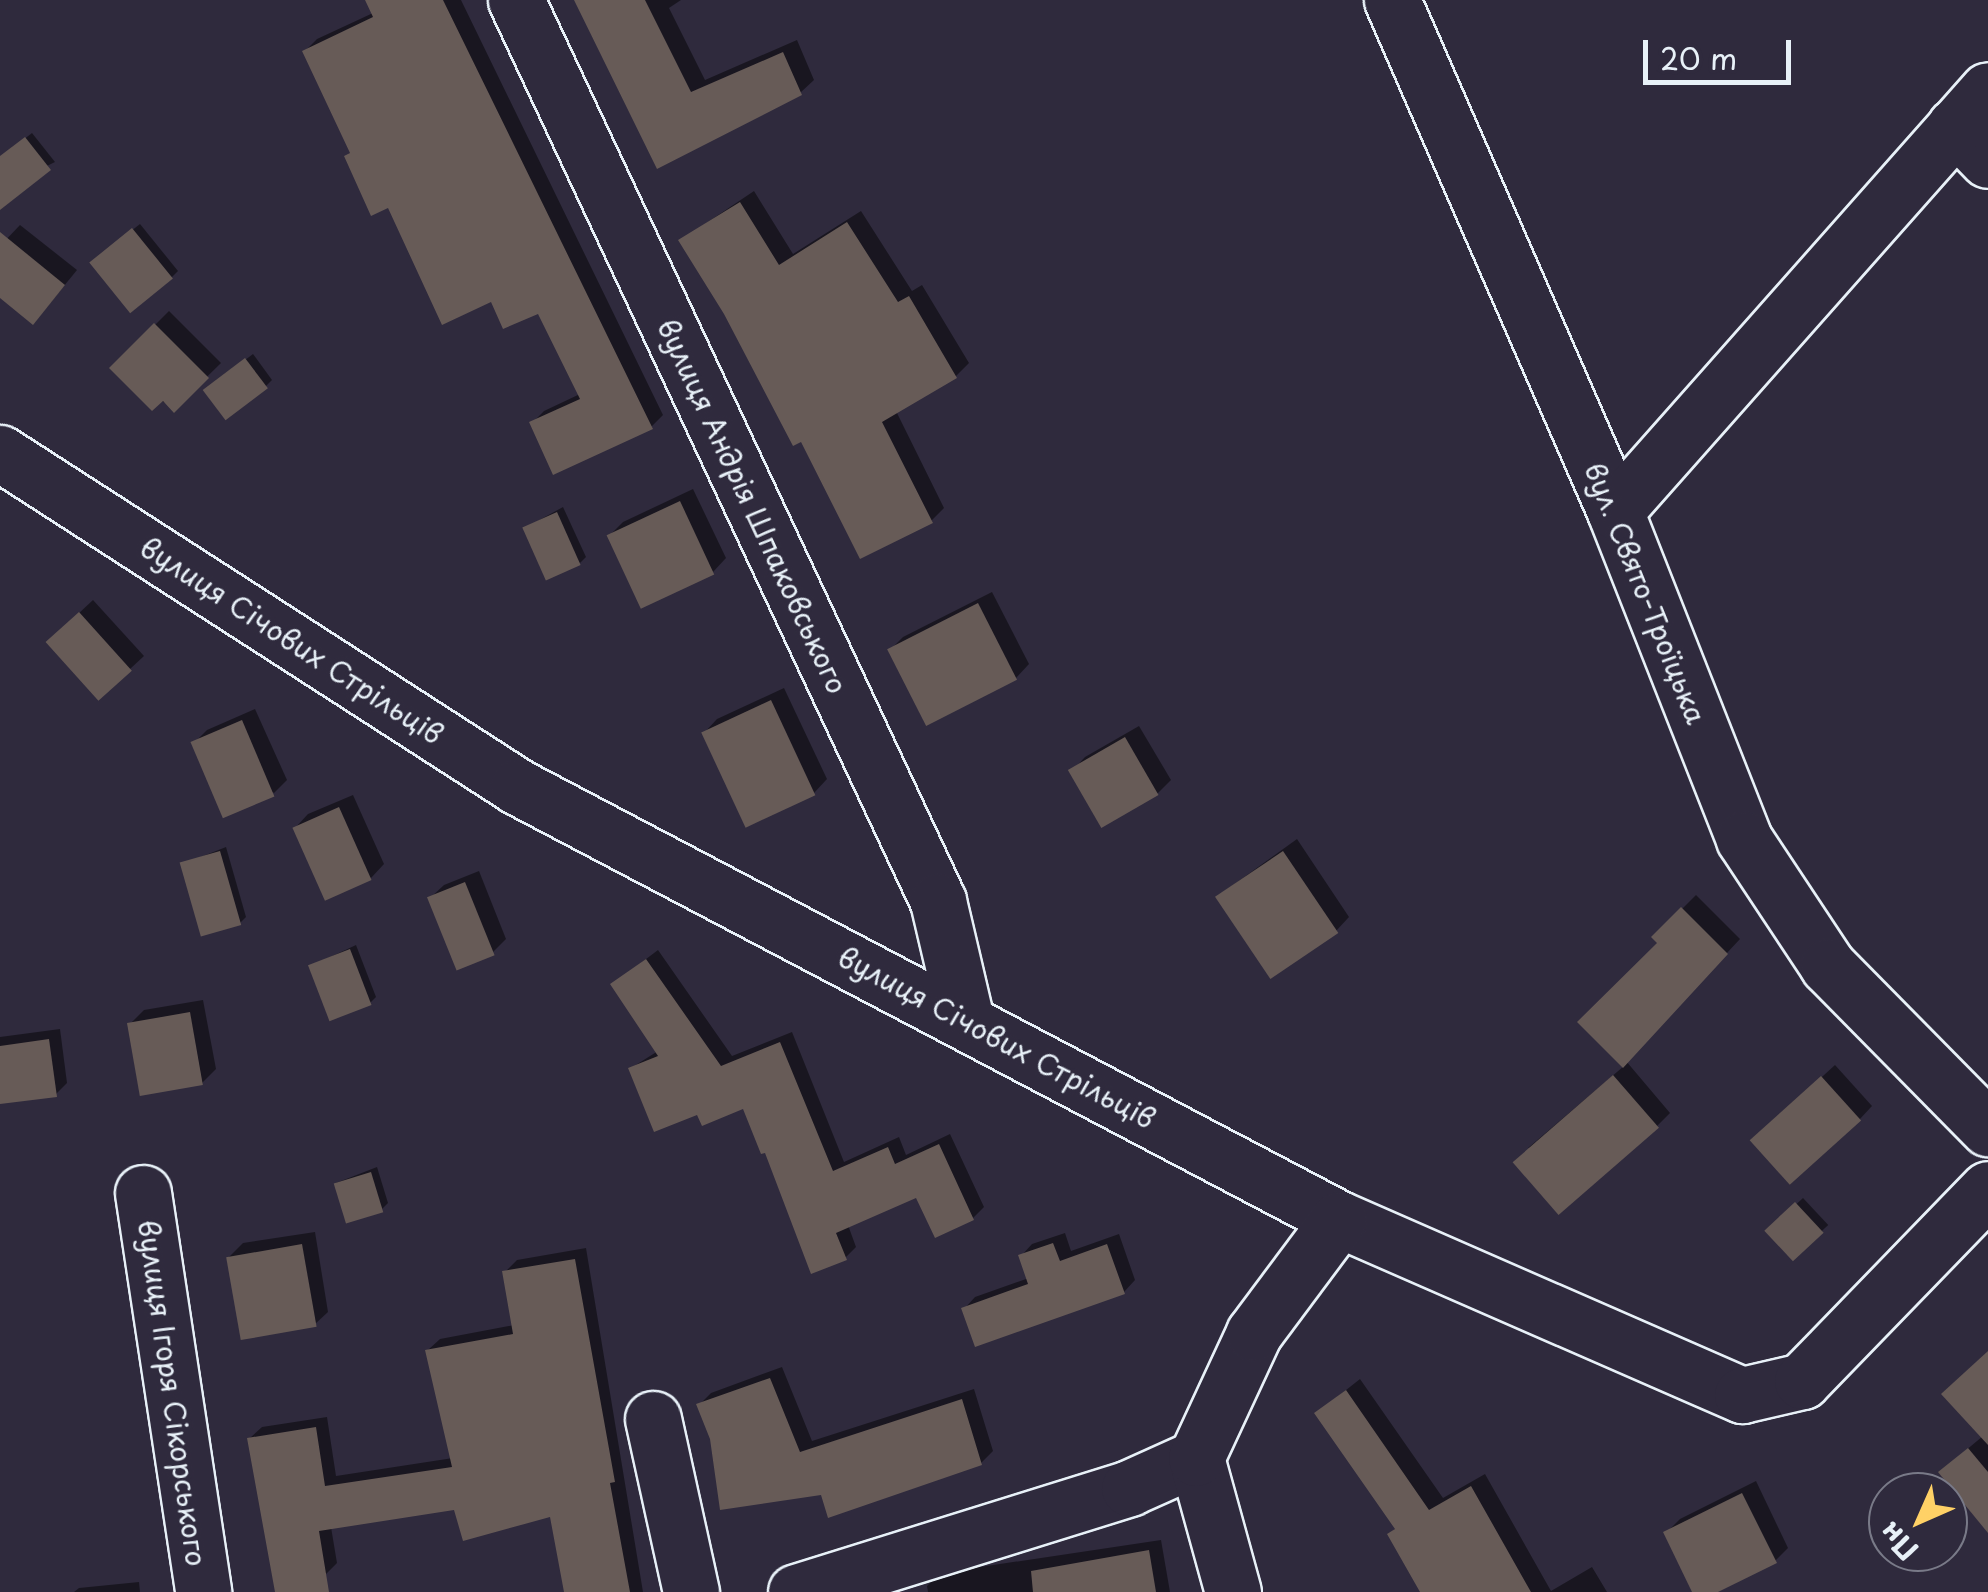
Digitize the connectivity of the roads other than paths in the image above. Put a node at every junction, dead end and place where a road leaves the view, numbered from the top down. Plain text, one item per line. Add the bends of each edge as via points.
1 (516, 0) edge
2 (1392, 0) edge
3 (1977, 125) edge
4 (0, 454) edge
5 (1615, 511) junction
6 (966, 1020) junction
7 (1988, 1128) edge
8 (1988, 1189) edge
9 (143, 1193) dead end
10 (1339, 1219) junction
11 (653, 1419) dead end
12 (1196, 1458) junction
13 (202, 1592) edge
14 (691, 1592) edge
15 (796, 1592) edge
16 (1233, 1592) edge

1 - 6 street, вулиця Андрія Шпаковського via 938,901
2 - 5 street, вул. Свято-Троїцька
3 - 5 street
4 - 6 street, вулиця Січових Стрільців via 518,786
5 - 7 street, вул. Свято-Троїцька via 1744,839 1828,966
6 - 10 street, вулиця Січових Стрільців
8 - 10 street, вулиця Січових Стрільців via 1802,1381 1742,1395
9 - 13 street, вулиця Ігоря Сікорського
10 - 12 street via 1254,1333
11 - 14 street
12 - 15 street via 1129,1488
12 - 16 street

